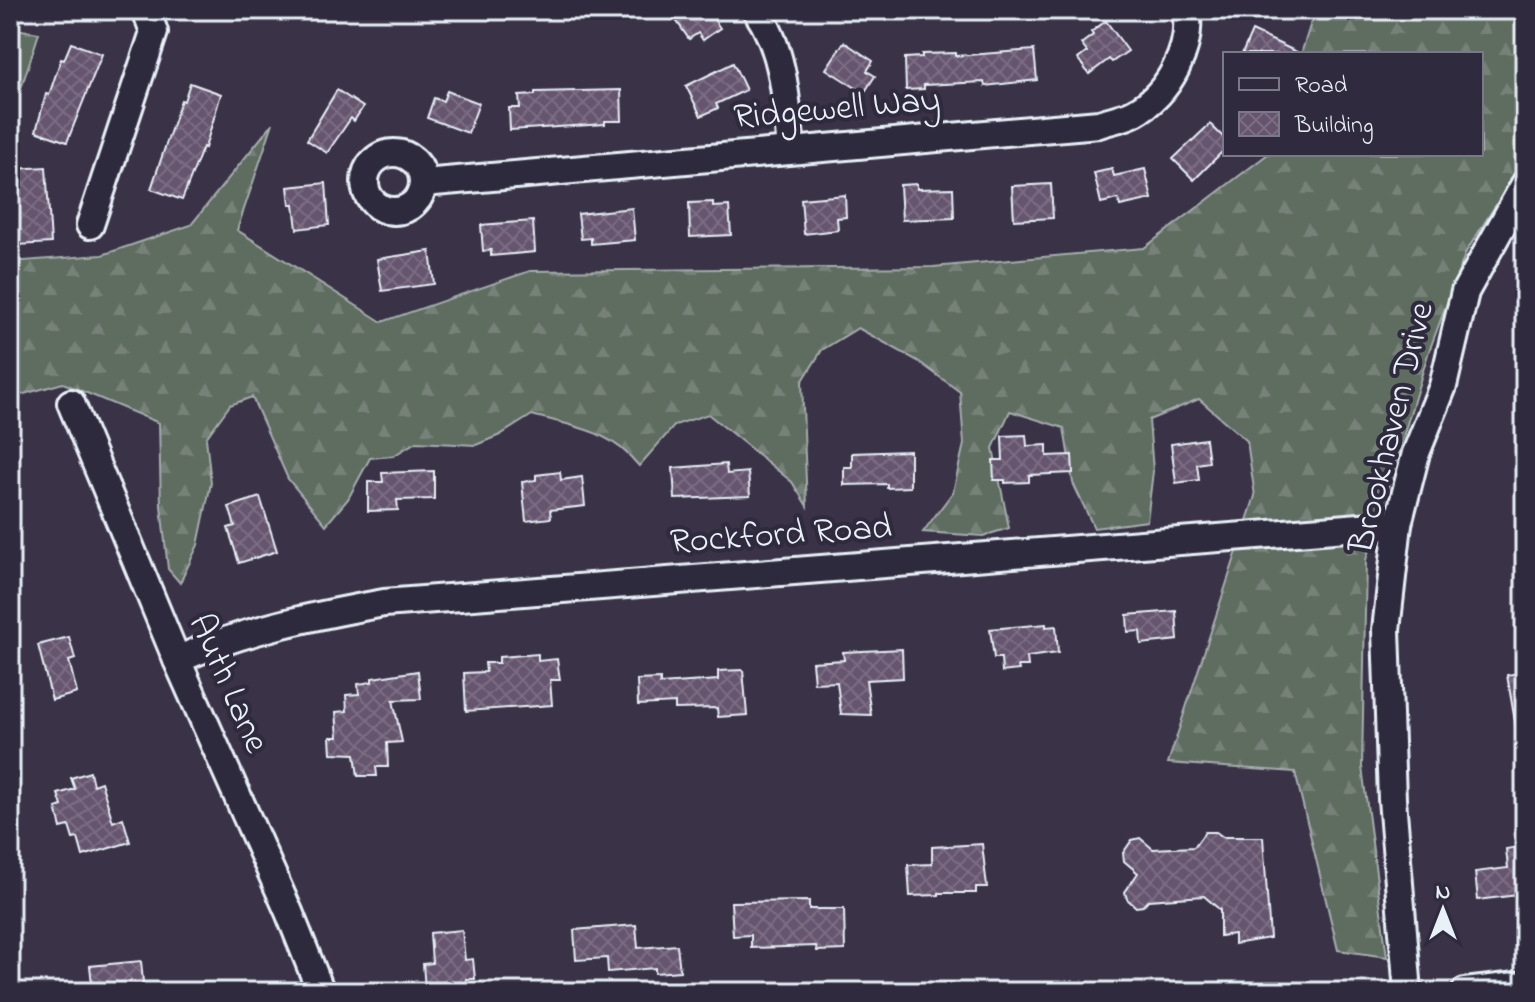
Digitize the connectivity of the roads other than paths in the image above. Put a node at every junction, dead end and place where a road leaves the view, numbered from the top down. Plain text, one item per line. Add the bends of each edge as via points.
1 (146, 10) edge
2 (756, 10) edge
3 (1186, 10) edge
4 (791, 150) junction
5 (423, 183) dead end
6 (1525, 184) edge
7 (90, 225) dead end
8 (71, 403) dead end
9 (1398, 524) junction
10 (177, 660) junction
11 (1525, 985) edge
12 (321, 992) edge
13 (1408, 992) edge
14 (1465, 992) edge

1 - 7 street via 154,32
2 - 4 street via 769,28 781,66
3 - 4 street, Ridgewell Way via 1184,48 1166,86 1136,112 1099,124
4 - 5 street, Ridgewell Way
6 - 9 street, Brookhaven Drive via 1465,292 1443,386 1416,453
8 - 10 street, Auth Lane
9 - 10 street, Rockford Road via 384,603 289,621
9 - 13 street, Brookhaven Drive via 1386,630 1392,799
10 - 12 street, Auth Lane
11 - 14 street

